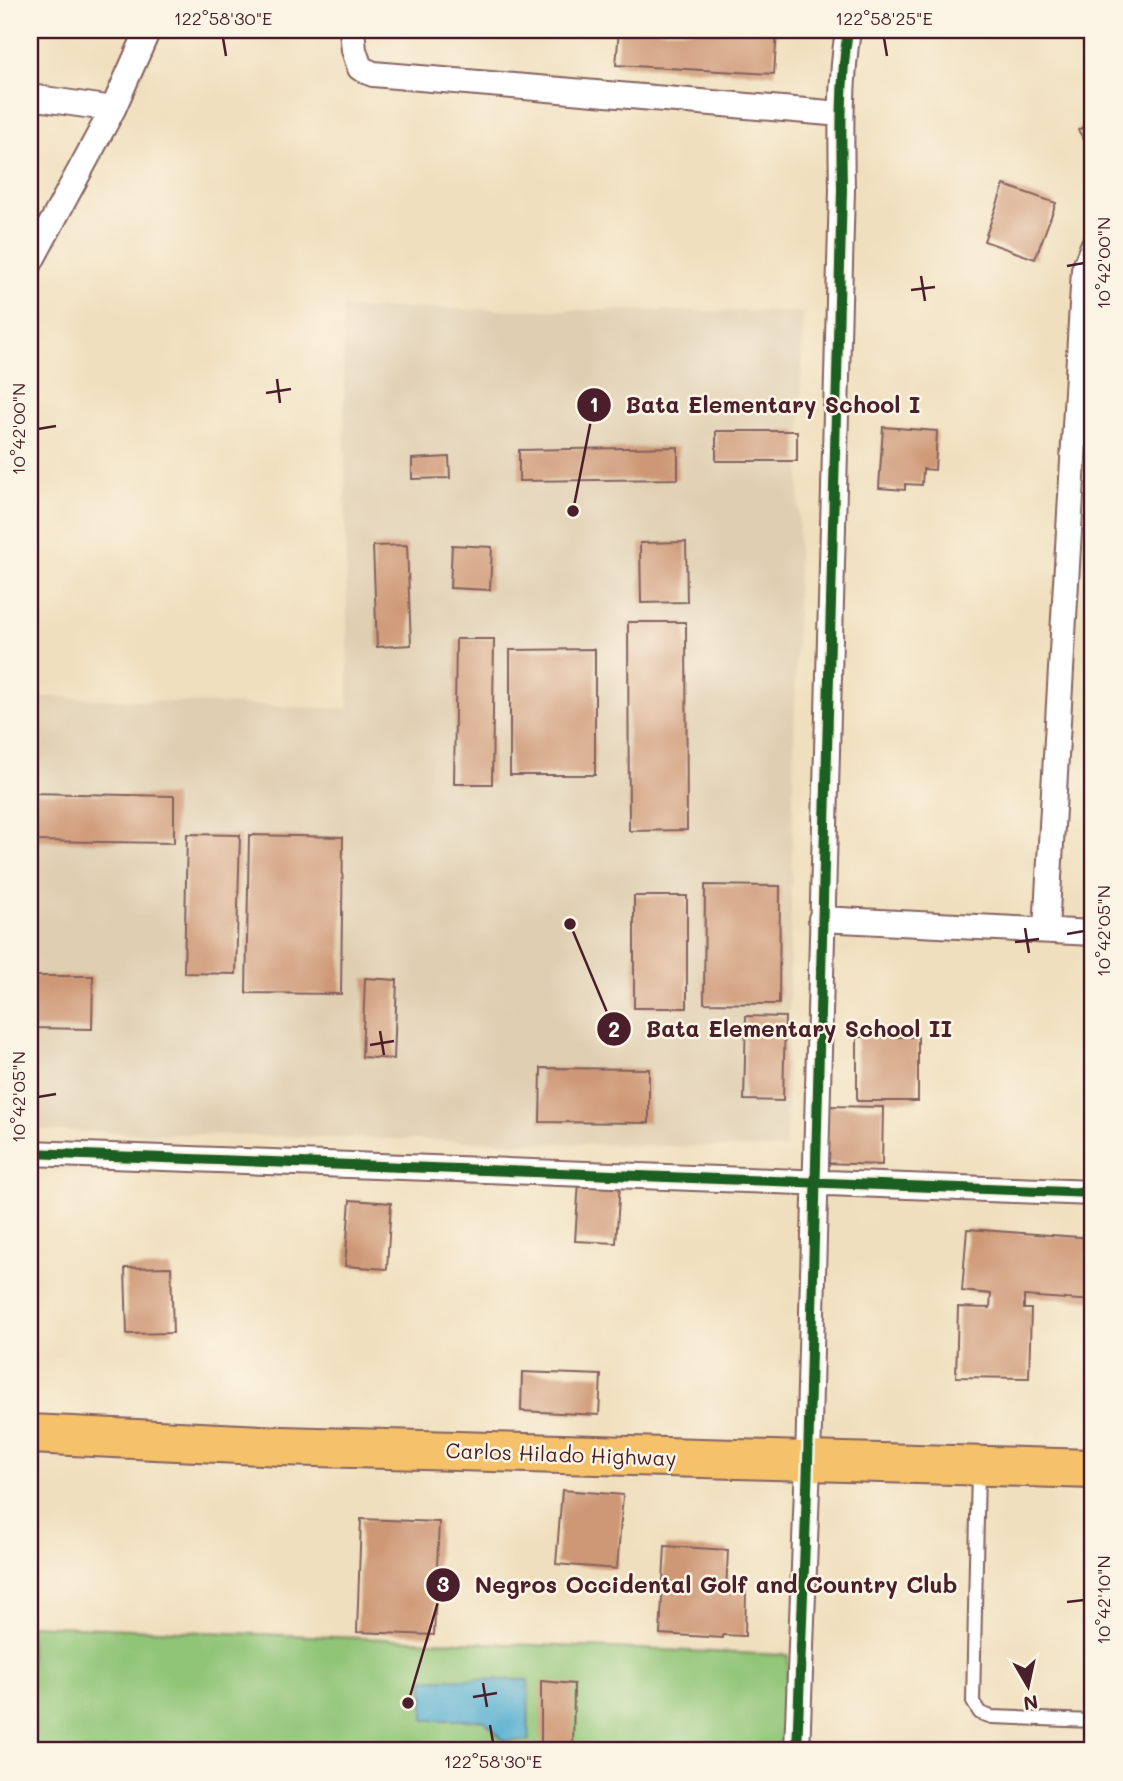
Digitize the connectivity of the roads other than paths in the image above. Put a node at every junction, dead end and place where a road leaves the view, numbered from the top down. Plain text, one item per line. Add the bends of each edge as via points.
1 (148, 30) edge
2 (352, 30) edge
3 (848, 30) edge
4 (30, 97) edge
5 (113, 109) junction
6 (841, 114) junction
7 (40, 222) edge
8 (1093, 246) edge
9 (30, 263) edge
10 (821, 919) junction
11 (1046, 930) junction
12 (1093, 933) edge
13 (30, 1153) edge
14 (813, 1182) junction
15 (1093, 1193) edge
16 (30, 1434) edge
17 (808, 1462) junction
18 (979, 1466) junction
19 (1093, 1468) edge
20 (1093, 1721) edge
21 (797, 1751) edge

1 - 5 street
2 - 6 street via 360,68 373,75
3 - 6 street
4 - 5 street
5 - 7 street
6 - 10 street
7 - 9 street
8 - 11 street via 1084,270
10 - 11 street
10 - 14 street
11 - 12 street
13 - 14 street
14 - 15 street
14 - 17 street
16 - 17 main road, Carlos Hilado Highway
17 - 18 main road, Carlos Hilado Highway
17 - 21 street
18 - 19 main road, Carlos Hilado Highway
18 - 20 lane via 973,1702 980,1713 992,1717

